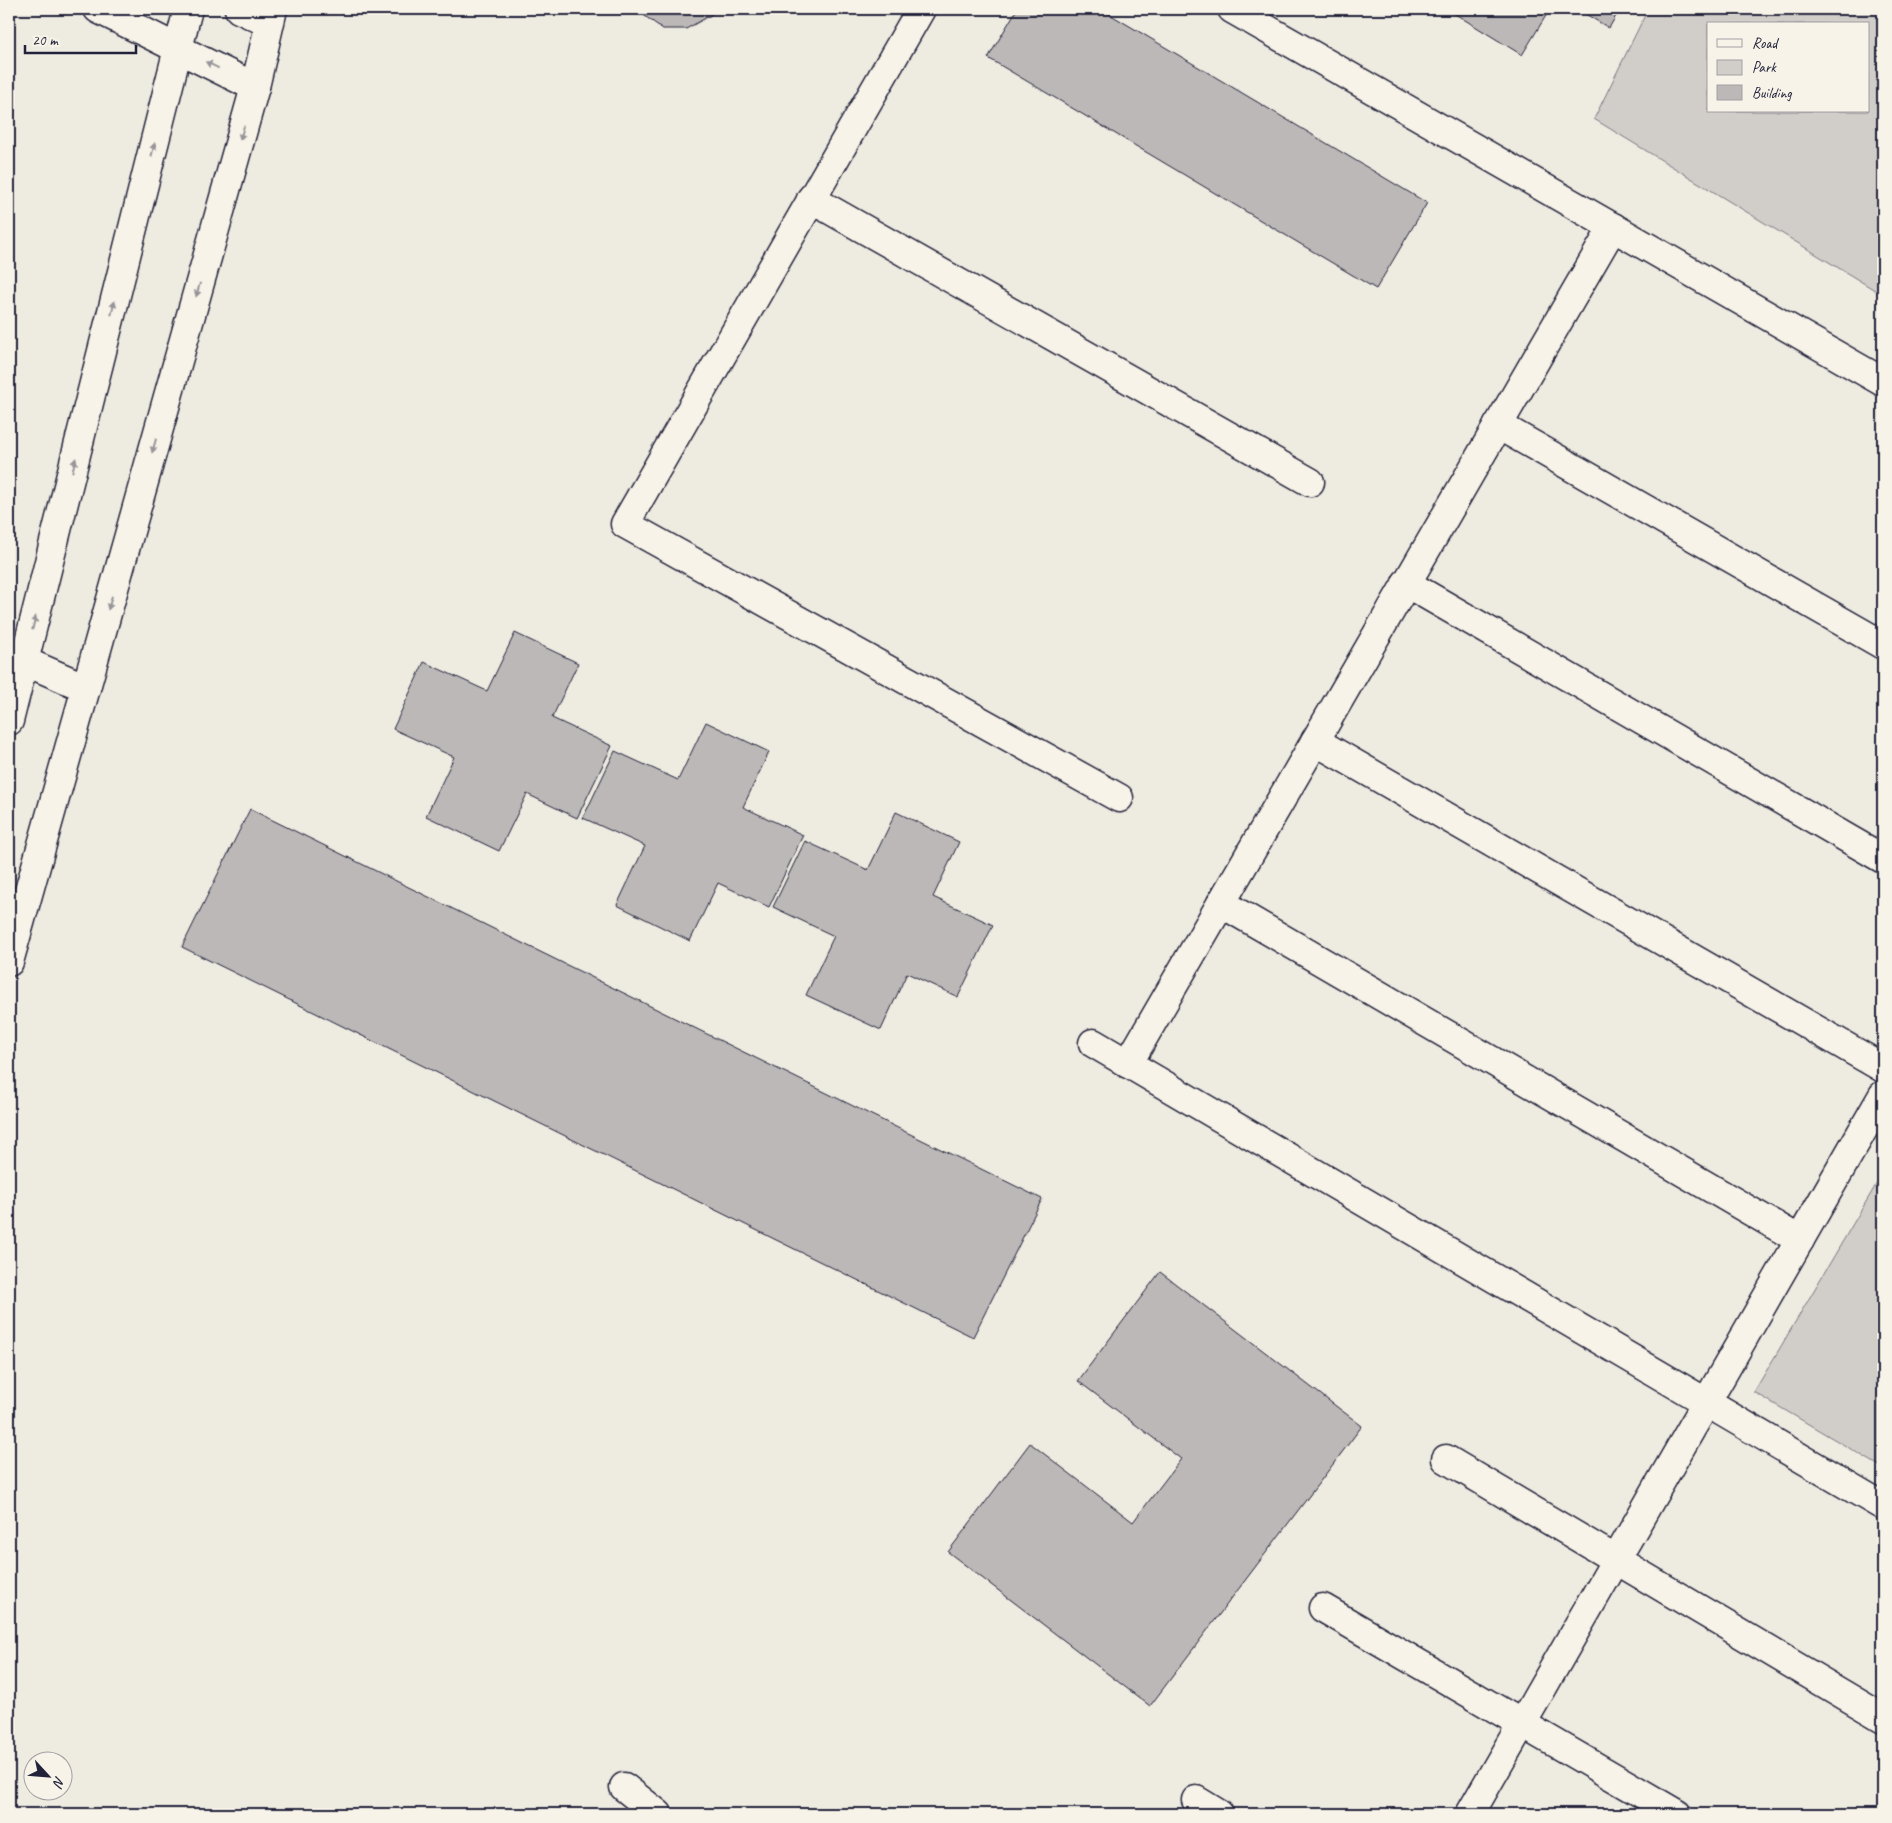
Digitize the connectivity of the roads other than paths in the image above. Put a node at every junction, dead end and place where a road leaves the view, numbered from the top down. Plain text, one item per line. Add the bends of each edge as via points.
1 (98, 9) edge
2 (188, 9) edge
3 (239, 9) edge
4 (921, 9) edge
5 (1232, 9) edge
6 (271, 16) edge
7 (178, 48) junction
8 (255, 86) junction
9 (811, 199) junction
10 (1613, 227) junction
11 (1883, 382) edge
12 (1498, 425) junction
13 (1310, 482) dead end
14 (1406, 583) junction
15 (1883, 645) edge
16 (24, 662) junction
17 (86, 688) junction
18 (9, 721) edge
19 (1315, 741) junction
20 (1119, 798) dead end
21 (1883, 859) edge
22 (1220, 903) junction
23 (9, 962) edge
24 (1092, 1043) dead end
25 (1128, 1064) junction
26 (1883, 1068) edge
27 (1883, 1095) edge
28 (1800, 1240) junction
29 (1707, 1403) junction
30 (1446, 1459) dead end
31 (1883, 1506) edge
32 (1616, 1560) junction
33 (1323, 1608) dead end
34 (1883, 1718) edge
35 (1522, 1724) junction
36 (624, 1787) dead end
37 (1196, 1800) dead end
38 (658, 1814) edge
39 (1219, 1814) edge
40 (1470, 1814) edge
41 (1677, 1814) edge

1 - 7 street
2 - 7 street
3 - 6 street
4 - 9 street
5 - 10 street
6 - 8 street
8 -> 7 street
16 -> 7 street
8 -> 17 street
9 - 13 street
9 - 20 street via 625,524
10 - 11 street
10 - 12 street
12 - 14 street
12 - 15 street
14 - 19 street
14 - 21 street
16 - 17 street
16 - 18 street
17 - 23 street
19 - 22 street
19 - 26 street
22 - 25 street
22 - 28 street
24 - 25 street
25 - 29 street
27 - 28 street
28 - 29 street
29 - 31 street
29 - 32 street
30 - 32 street
32 - 34 street
32 - 35 street
33 - 35 street
35 - 40 street
35 - 41 street
36 - 38 street
37 - 39 street

